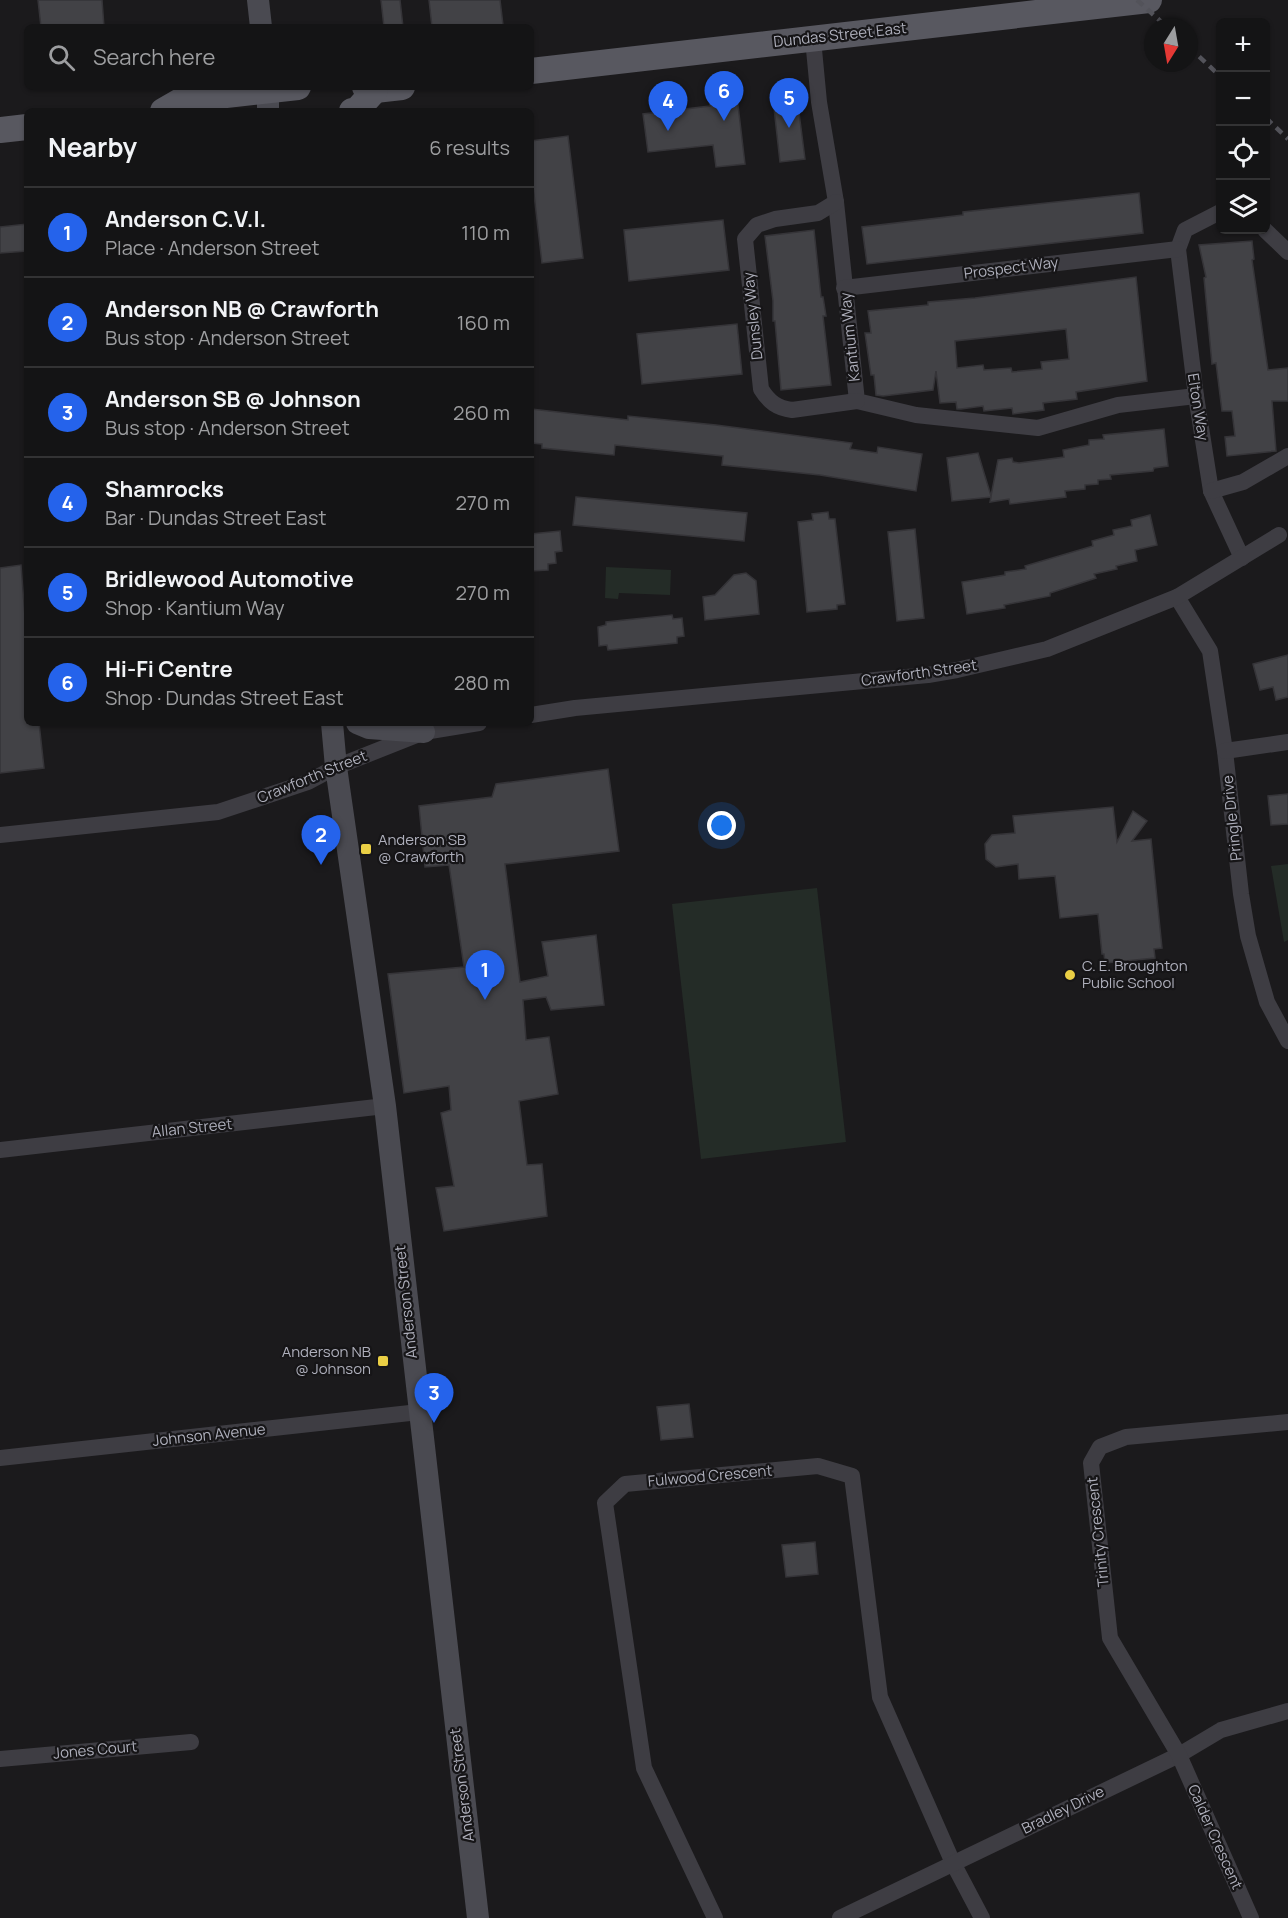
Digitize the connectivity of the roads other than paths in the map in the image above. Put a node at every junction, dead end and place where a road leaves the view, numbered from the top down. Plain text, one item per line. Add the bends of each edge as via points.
1 (258, 0) edge
2 (1149, 0) edge
3 (261, 24) edge
4 (813, 39) junction
5 (534, 71) edge
6 (288, 90) edge
7 (369, 90) edge
8 (268, 96) edge
9 (168, 108) edge
10 (358, 108) edge
11 (24, 127) edge
12 (0, 130) edge
13 (836, 202) junction
14 (1216, 214) edge
15 (1269, 234) edge
16 (1178, 249) junction
17 (1288, 252) edge
18 (844, 288) junction
19 (1196, 396) junction
20 (857, 401) junction
21 (1288, 456) edge
22 (1211, 491) junction
23 (1280, 535) dead end
24 (1242, 558) junction
25 (1177, 597) junction
26 (534, 715) edge
27 (332, 726) edge
28 (364, 726) edge
29 (461, 726) edge
30 (424, 732) junction
31 (1288, 742) edge
32 (1225, 751) junction
33 (336, 767) junction
34 (0, 835) edge
35 (1288, 1041) edge
36 (385, 1106) junction
37 (0, 1150) edge
38 (418, 1412) junction
39 (1288, 1422) edge
40 (0, 1458) edge
41 (1288, 1711) edge
42 (191, 1742) dead end
43 (1179, 1755) junction
44 (0, 1759) edge
45 (953, 1863) junction
46 (478, 1918) edge
47 (715, 1918) edge
48 (840, 1918) edge
49 (982, 1918) edge
50 (1251, 1918) edge

1 - 3 main road
2 - 4 main road, Dundas Street East
4 - 5 main road, Dundas Street East
4 - 13 street, Kantium Way
6 - 8 main road
7 - 10 main road
8 - 9 main road via 182,100
11 - 12 main road
13 - 18 street, Kantium Way
13 - 20 street, Dunsley Way via 818,213 757,225 745,239 761,389 768,399 792,410
14 - 16 street via 1185,230
15 - 17 street
16 - 18 street, Prospect Way
16 - 19 street, Elton Way
18 - 20 street, Kantium Way
19 - 20 street, Kantium Way via 1118,405 1038,428 916,415
19 - 22 street, Elton Way
21 - 22 street via 1243,482
22 - 24 street, Elton Way
23 - 24 street, Crawforth Street
24 - 25 street, Crawforth Street
25 - 26 street, Crawforth Street via 1047,649 957,670
25 - 32 street, Pringle Drive via 1210,651
27 - 33 main road, Anderson Street
28 - 30 main road
29 - 30 street, Crawforth Street
30 - 33 street, Crawforth Street
31 - 32 street
32 - 35 street, Pringle Drive via 1248,936 1267,1002
33 - 34 street, Crawforth Street via 308,782 218,812
33 - 36 main road, Anderson Street
36 - 37 street, Allan Street
36 - 38 main road, Anderson Street
38 - 40 street, Johnson Avenue
38 - 46 main road, Anderson Street
39 - 43 street, Trinity Crescent via 1126,1437 1100,1447 1091,1463 1110,1638
41 - 43 street, Bradley Drive via 1221,1730
42 - 44 street, Jones Court
43 - 45 street, Bradley Drive
43 - 50 street, Calder Crescent
45 - 47 street, Fulwood Crescent via 880,1697 852,1476 818,1466 625,1484 605,1503 644,1768
45 - 48 street, Bradley Drive
45 - 49 street

